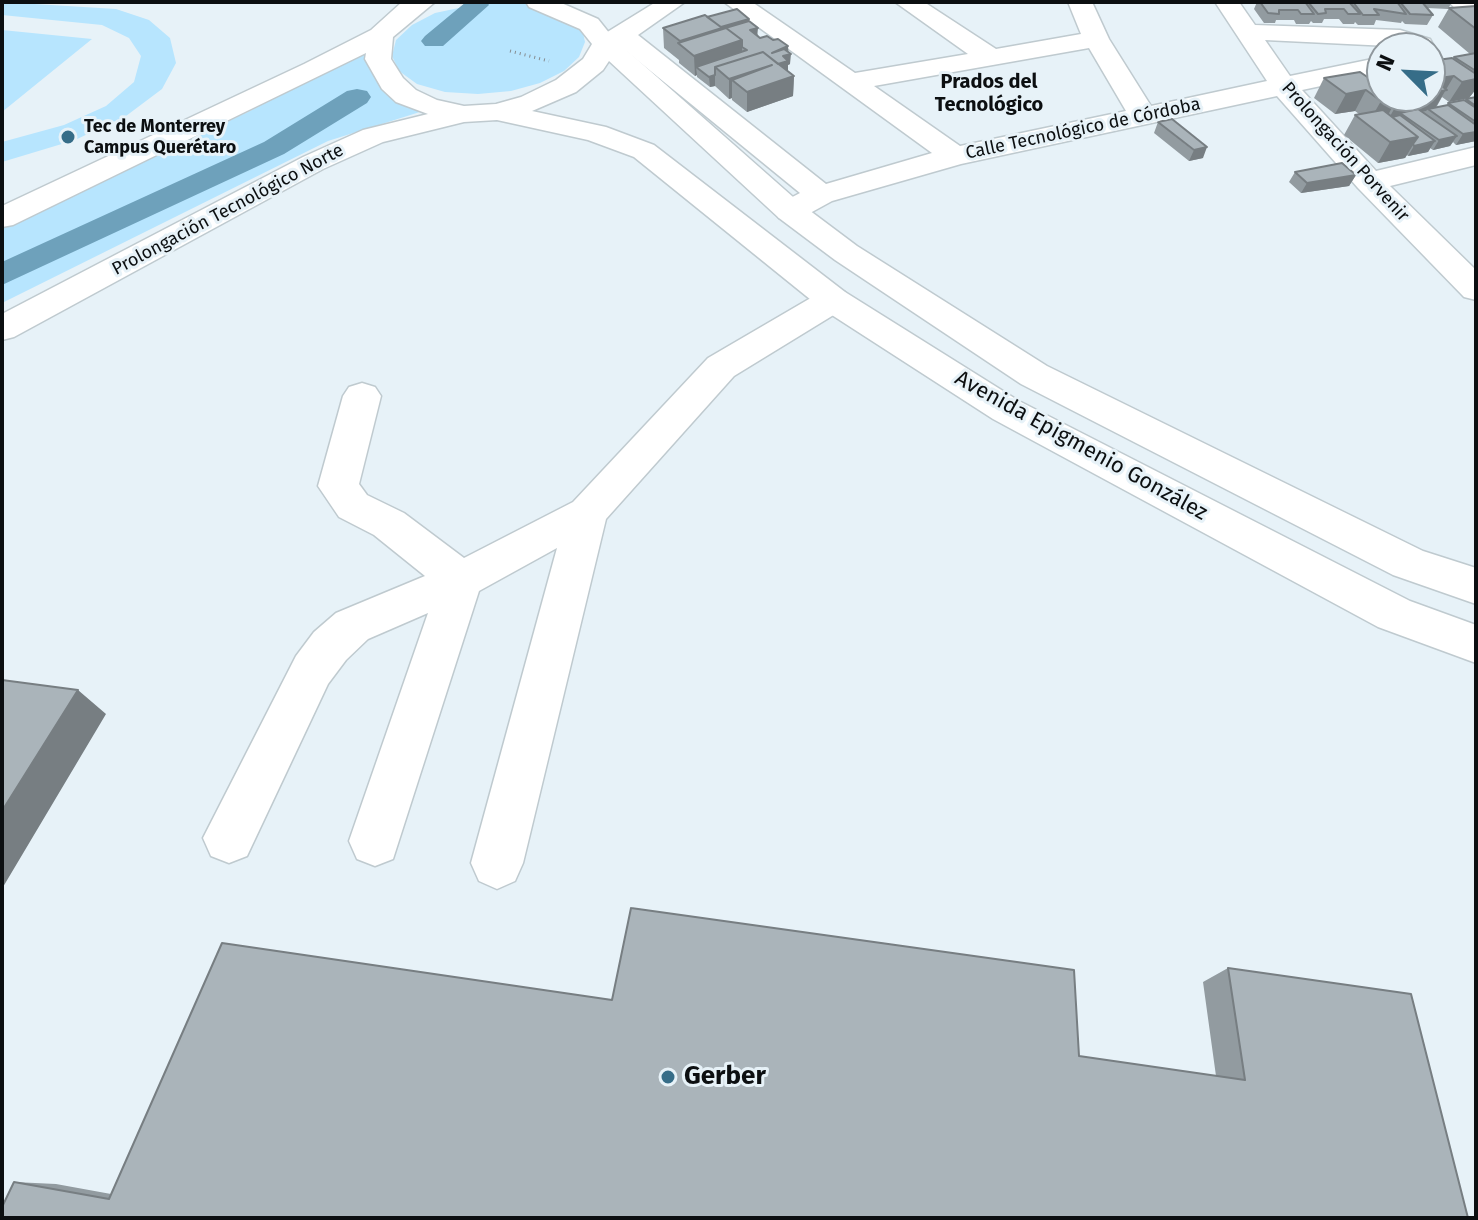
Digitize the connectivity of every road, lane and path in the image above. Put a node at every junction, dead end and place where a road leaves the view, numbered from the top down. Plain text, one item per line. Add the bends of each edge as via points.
1 (538, 2) edge
2 (673, 2) edge
3 (736, 2) edge
4 (907, 2) edge
5 (1080, 2) edge
6 (1227, 2) edge
7 (417, 3) edge
8 (598, 26) edge
9 (1247, 32) junction
10 (380, 35) junction
11 (1366, 37) edge
12 (1096, 39) junction
13 (989, 56) junction
14 (1366, 68) edge
15 (852, 82) junction
16 (1283, 86) junction
17 (480, 113) junction
18 (1144, 117) junction
19 (955, 156) junction
20 (1476, 156) edge
21 (1369, 182) junction
22 (821, 195) junction
23 (790, 211) junction
24 (2, 218) edge
25 (1475, 288) edge
26 (833, 300) junction
27 (2, 329) edge
28 (362, 396) dead end
29 (587, 513) junction
30 (461, 580) junction
31 (1476, 586) edge
32 (1476, 644) edge
33 (229, 838) dead end
34 (375, 841) dead end
35 (497, 863) dead end

1 - 8 main road
2 - 8 main road, Prolongación Tecnológico Norte
3 - 15 main road
4 - 13 main road
5 - 12 main road
6 - 9 main road, Prolongación Porvenir
7 - 10 main road
8 - 17 main road, Prolongación Tecnológico Norte via 594,64 566,86 531,103
8 - 22 main road
8 - 23 main road, Avenida Epigmenio González
9 - 11 main road
9 - 16 main road, Prolongación Porvenir
10 - 17 main road, Avenida Epigmenio González via 378,59 406,96 428,106
10 - 24 main road
12 - 13 main road
12 - 18 main road
13 - 15 main road
14 - 16 main road, Calle Tecnológico de Córdoba
15 - 19 main road
16 - 18 main road, Calle Tecnológico de Córdoba
16 - 21 main road, Prolongación Porvenir
17 - 26 main road, Avenida Epigmenio González via 596,133 644,151
17 - 27 main road, Prolongación Tecnológico Norte via 373,136 313,163
18 - 19 main road, Calle Tecnológico de Córdoba
19 - 22 main road, Calle Tecnológico de Córdoba
20 - 21 main road
21 - 25 main road, Prolongación Porvenir
22 - 23 main road, Calle Tecnológico de Córdoba
23 - 31 main road, Avenida Epigmenio González via 1034,375 1408,563
26 - 29 main road via 721,367
26 - 32 main road, Avenida Epigmenio González via 1006,410 1394,614
28 - 30 main road via 338,486 353,506 389,524
29 - 30 main road
29 - 35 main road
30 - 33 main road via 352,626 330,646 312,670
30 - 34 main road

